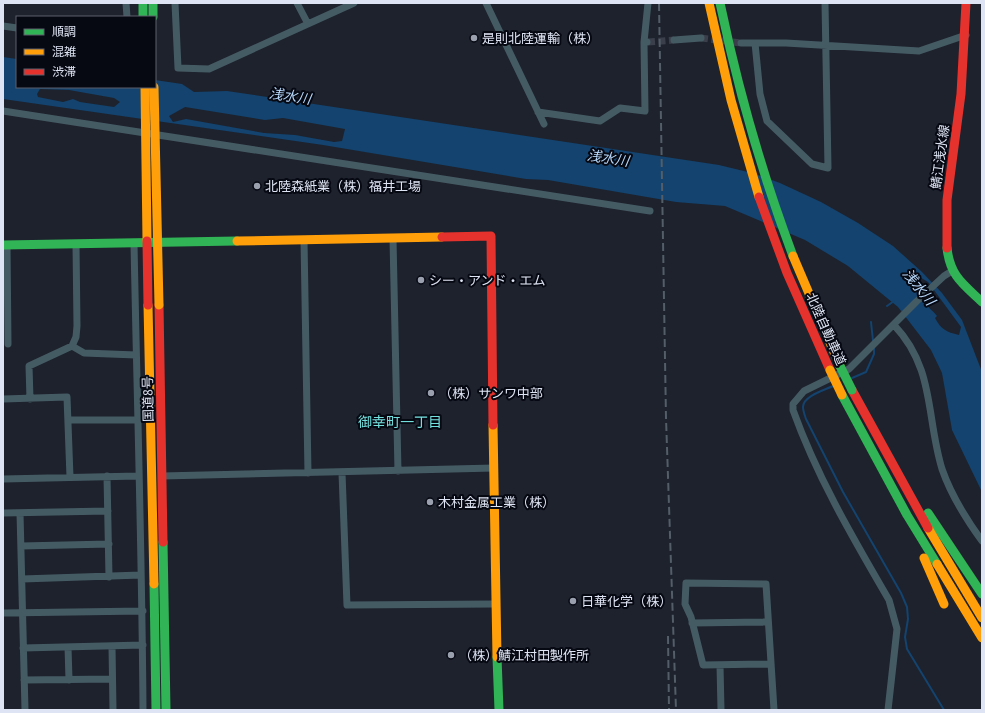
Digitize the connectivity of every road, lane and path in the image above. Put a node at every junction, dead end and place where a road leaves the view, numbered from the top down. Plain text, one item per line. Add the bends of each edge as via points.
1 (126, 3) edge
2 (143, 3) edge
3 (153, 3) edge
4 (175, 3) edge
5 (297, 3) edge
6 (354, 3) edge
7 (486, 3) edge
8 (648, 3) edge
9 (709, 3) edge
10 (720, 3) edge
11 (825, 3) edge
12 (966, 3) edge
13 (127, 16) edge
14 (143, 16) edge
15 (153, 16) edge
16 (308, 24) junction
17 (3, 26) edge
18 (16, 28) edge
19 (966, 35) junction
20 (701, 38) tunnel mouth
21 (674, 40) tunnel mouth
22 (740, 43) tunnel mouth
23 (755, 43) junction
24 (825, 45) junction
25 (145, 88) edge
26 (154, 88) edge
27 (3, 111) edge
28 (538, 112) junction
29 (544, 124) dead end
30 (650, 211) dead end
31 (393, 239) junction
32 (304, 240) junction
33 (164, 242) junction
34 (134, 243) junction
35 (76, 244) junction
36 (5, 245) edge
37 (948, 273) junction
38 (982, 302) edge
39 (5, 303) edge
40 (895, 324) junction
41 (8, 344) dead end
42 (72, 346) junction
43 (136, 355) junction
44 (3, 399) edge
45 (30, 399) junction
46 (68, 420) junction
47 (137, 420) junction
48 (869, 424) junction
49 (859, 429) junction
50 (494, 468) junction
51 (398, 471) junction
52 (308, 473) junction
53 (342, 473) junction
54 (107, 476) junction
55 (138, 476) junction
56 (165, 476) junction
57 (70, 477) junction
58 (3, 479) edge
59 (108, 511) junction
60 (3, 513) edge
61 (20, 513) junction
62 (982, 541) edge
63 (108, 544) junction
64 (22, 546) junction
65 (141, 576) junction
66 (109, 577) junction
67 (22, 579) junction
68 (982, 594) edge
69 (496, 604) junction
70 (944, 604) dead end
71 (143, 611) junction
72 (3, 613) edge
73 (22, 613) junction
74 (982, 618) edge
75 (768, 622) junction
76 (692, 623) junction
77 (982, 638) edge
78 (112, 646) junction
79 (143, 646) junction
80 (68, 647) junction
81 (23, 648) junction
82 (771, 664) junction
83 (720, 665) junction
84 (112, 679) junction
85 (24, 680) junction
86 (69, 680) junction
87 (25, 710) edge
88 (113, 710) edge
89 (143, 710) edge
90 (156, 710) edge
91 (166, 710) edge
92 (499, 710) edge
93 (721, 710) edge
94 (774, 710) edge
95 (888, 710) edge

1 - 13 street
2 - 14 main road
3 - 15 main road
4 - 16 street via 178,68 209,69
5 - 16 street
6 - 16 street
7 - 28 street
8 - 28 street via 645,111 620,108 600,121
9 - 49 main road, 北陸自動車道, bridge via 744,149 781,260
10 - 48 main road, 北陸自動車道, bridge via 731,58 756,152 795,264
11 - 24 street
12 - 19 main road, 鯖江浅水線
17 - 18 street
19 - 24 street via 919,51
19 - 37 main road, 鯖江浅水線 via 958,124 946,207 945,241
20 - 21 street
22 - 23 street
23 - 24 street
23 - 24 street via 760,94 766,121 812,164 828,168
25 - 90 main road, 国道8号, bridge
26 - 56 main road, 国道8号, bridge
27 - 30 street
28 - 29 street
31 - 32 main road
31 - 50 main road via 491,236
31 - 51 street
32 - 33 main road
32 - 52 street
33 - 34 main road
33 - 56 street
34 - 35 main road
34 - 43 street
35 - 36 main road
35 - 42 street via 77,326
36 - 39 street
37 - 38 main road, 鯖江浅水線
37 - 40 street
39 - 41 street
40 - 62 street via 909,342 918,360 927,390 939,458 948,483
40 - 95 street via 849,369 804,391 792,404 806,445 823,482 889,600 895,616 897,629
42 - 43 street via 84,353
42 - 45 street via 29,366
43 - 47 street
44 - 45 street
45 - 46 street via 67,397
46 - 47 street
46 - 57 street
47 - 55 street
48 - 68 main road
48 - 74 main road, 北陸自動車道
49 - 70 main road via 925,560
49 - 77 main road, 北陸自動車道 via 906,515
50 - 51 street
50 - 69 main road
51 - 53 street
52 - 53 street
52 - 56 street
53 - 69 street via 347,606
54 - 55 street
54 - 57 street
54 - 59 street
55 - 65 street
56 - 91 main road, 国道8号
57 - 58 street
59 - 61 street
59 - 63 street
60 - 61 street
61 - 64 street
63 - 64 street
63 - 66 street
64 - 67 street
65 - 66 street
65 - 71 street
66 - 67 street
67 - 73 street
69 - 92 main road
71 - 73 street
71 - 79 street
72 - 73 street
73 - 81 street
75 - 76 street
75 - 76 street via 766,584 703,582 686,583 684,604
75 - 82 street
76 - 83 street via 703,665
78 - 79 street
78 - 80 street
78 - 84 street
79 - 89 street
80 - 81 street
80 - 86 street
81 - 85 street
82 - 83 street
82 - 94 street
83 - 93 street
84 - 86 street
84 - 88 street
85 - 86 street
85 - 87 street

